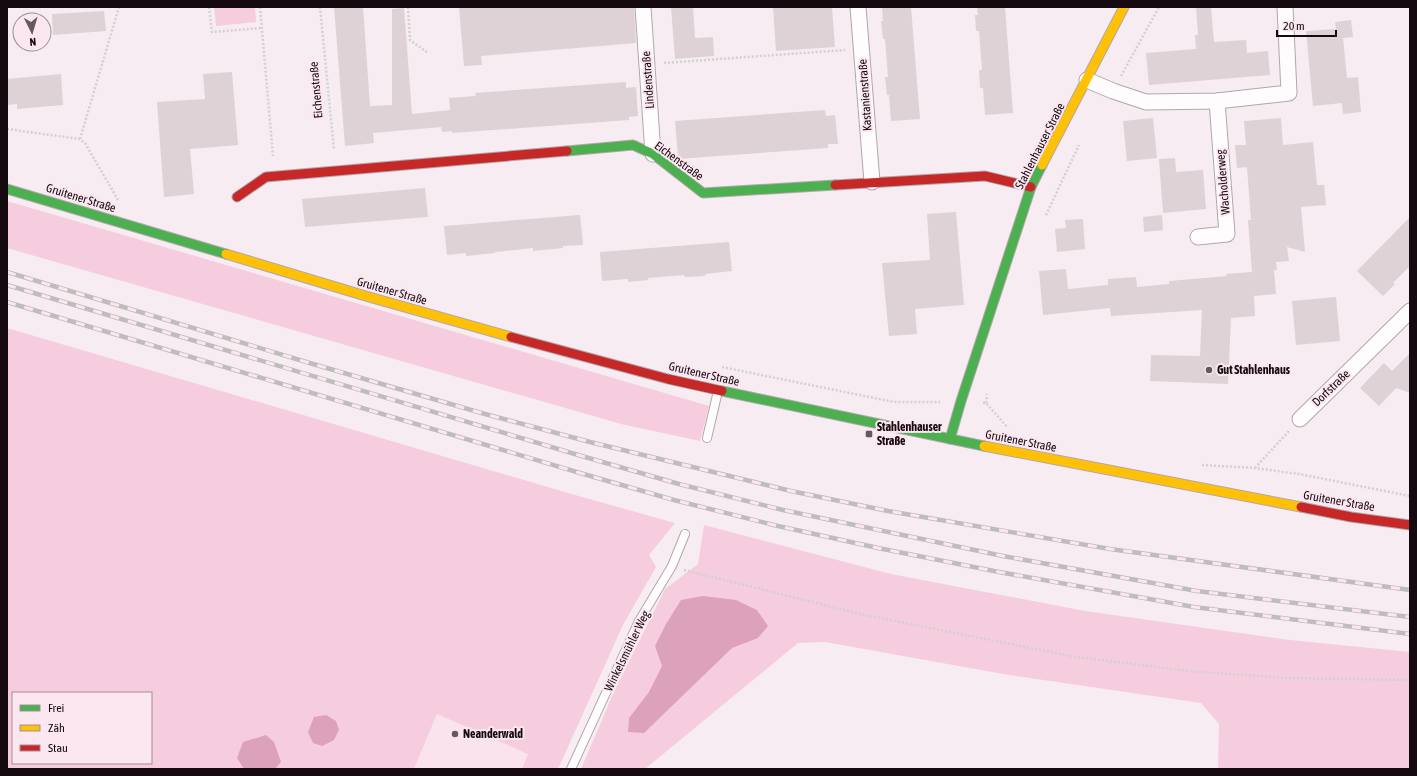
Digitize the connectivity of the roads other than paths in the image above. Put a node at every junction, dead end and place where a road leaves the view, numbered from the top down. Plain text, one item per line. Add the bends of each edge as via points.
1 (643, 7) edge
2 (858, 7) edge
3 (1124, 7) edge
4 (1284, 7) edge
5 (1087, 80) junction
6 (1217, 101) junction
7 (653, 154) junction
8 (872, 182) junction
9 (1031, 187) junction
10 (7, 189) edge
11 (237, 197) dead end
12 (1198, 237) dead end
13 (1410, 311) edge
14 (718, 390) junction
15 (1300, 419) road end
16 (706, 438) dead end
17 (950, 439) junction
18 (1410, 525) edge
19 (685, 534) dead end
20 (571, 769) edge

1 - 7 street, Lindenstraße
2 - 8 street, Kastanienstraße
3 - 5 main road, Stahlenhauser Straße
4 - 6 street via 1289,93
5 - 6 street via 1146,102
5 - 9 main road, Stahlenhauser Straße
6 - 12 street, Wacholderweg via 1227,234
7 - 8 main road, Eichenstraße via 703,193
7 - 11 main road, Eichenstraße via 633,145 266,177
8 - 9 main road, Eichenstraße via 985,176
9 - 17 main road, Stahlenhauser Straße
10 - 14 main road, Gruitener Straße via 474,327
13 - 15 street, Dorfstraße
14 - 16 lane
14 - 17 main road, Gruitener Straße
17 - 18 main road, Gruitener Straße via 1351,517
19 - 20 lane, Winkelsmühler Weg via 672,566 639,621

